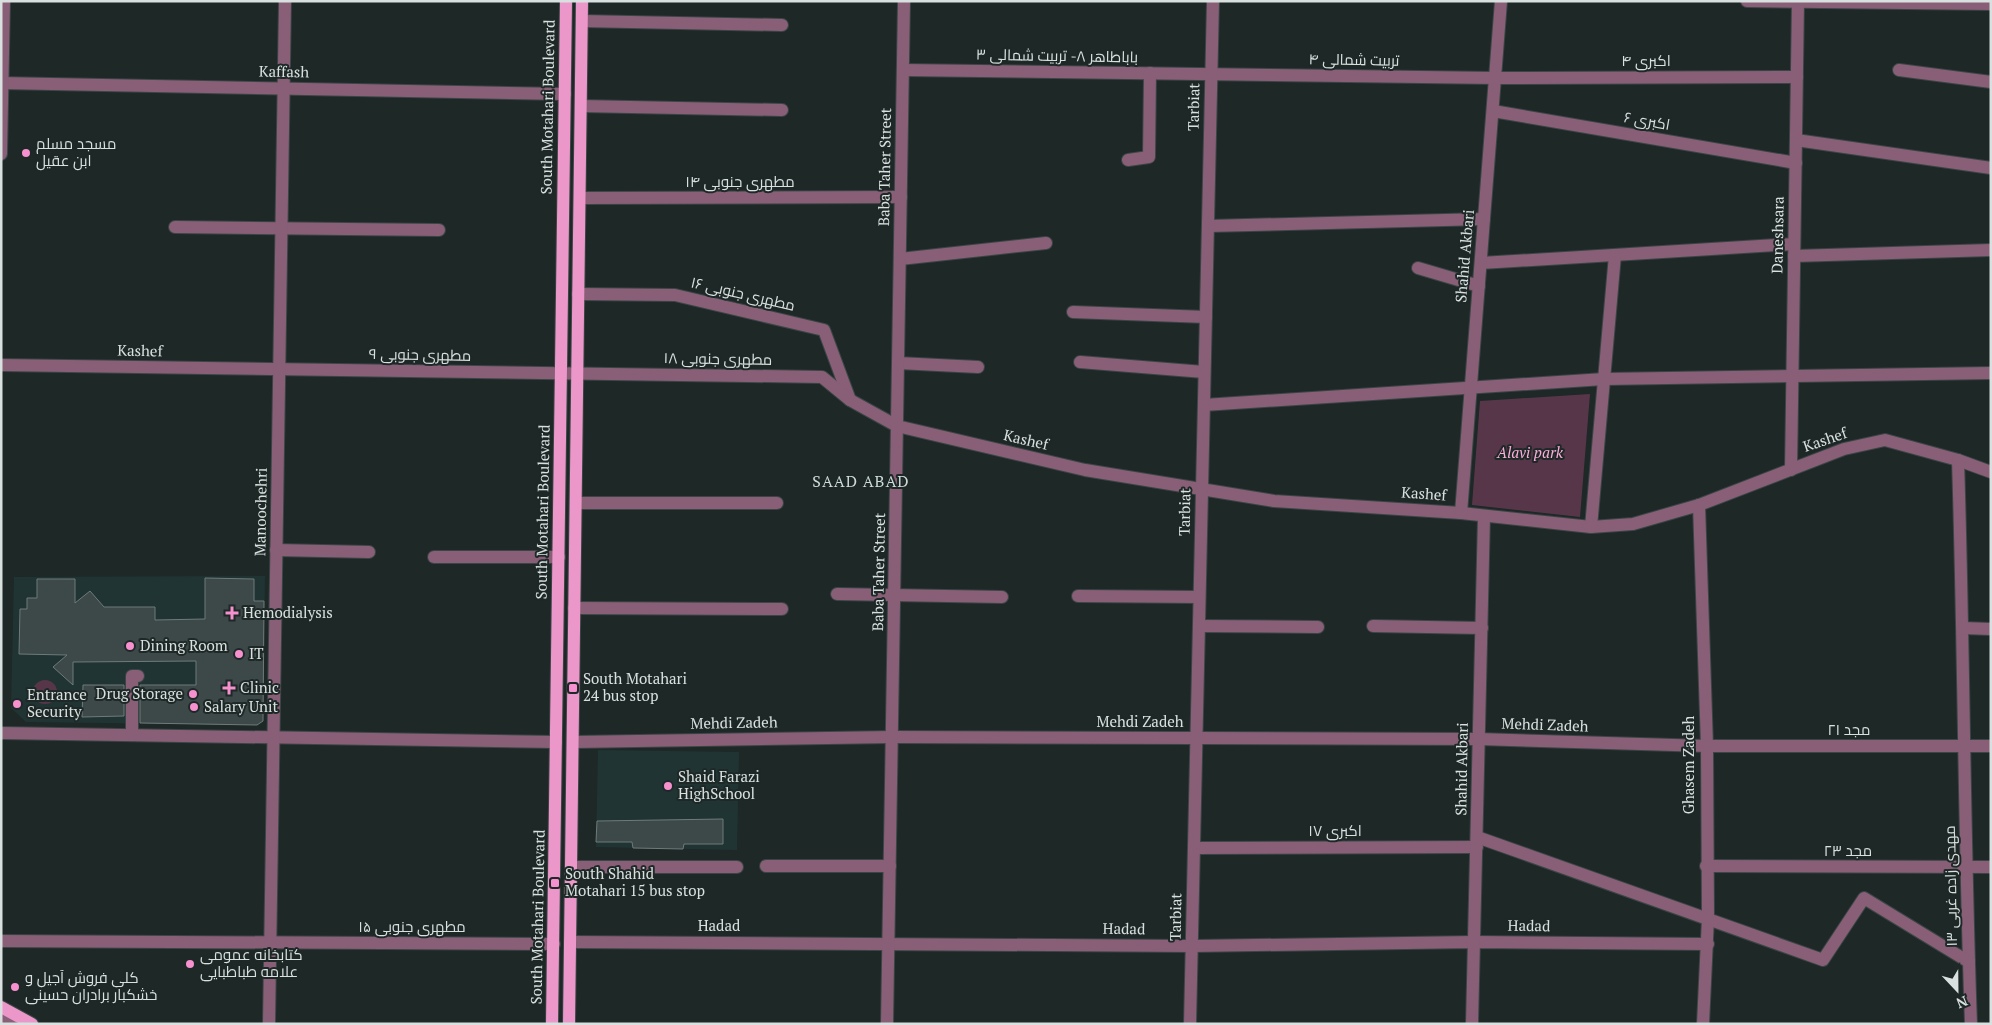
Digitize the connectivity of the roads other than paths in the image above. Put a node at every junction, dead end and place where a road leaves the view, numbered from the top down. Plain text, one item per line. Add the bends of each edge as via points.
1 (4, 1) edge
2 (285, 1) edge
3 (566, 1) edge
4 (582, 1) edge
5 (904, 1) edge
6 (1213, 1) edge
7 (1501, 1) edge
8 (1747, 1) edge
9 (1798, 2) edge
10 (1991, 4) edge
11 (582, 22) junction
12 (782, 25) dead end
13 (903, 70) junction
14 (1899, 70) dead end
15 (1150, 73) junction
16 (1211, 74) junction
17 (1797, 77) junction
18 (1496, 78) junction
19 (1991, 82) edge
20 (2, 83) edge
21 (284, 88) junction
22 (565, 94) junction
23 (581, 106) junction
24 (782, 110) dead end
25 (1493, 111) junction
26 (1796, 140) junction
27 (1, 154) edge
28 (1128, 160) dead end
29 (1796, 163) junction
30 (1991, 168) edge
31 (901, 197) junction
32 (580, 198) junction
33 (1484, 219) junction
34 (1208, 226) junction
35 (175, 227) dead end
36 (282, 228) junction
37 (439, 230) dead end
38 (1046, 242) dead end
39 (1794, 250) junction
40 (1991, 250) edge
41 (1615, 255) junction
42 (900, 259) junction
43 (1481, 263) junction
44 (1418, 268) dead end
45 (1479, 286) junction
46 (578, 294) junction
47 (1073, 312) dead end
48 (1206, 317) junction
49 (1080, 362) dead end
50 (898, 363) junction
51 (1, 365) edge
52 (978, 367) dead end
53 (279, 369) junction
54 (1204, 372) junction
55 (561, 373) junction
56 (578, 373) junction
57 (1991, 373) edge
58 (1792, 376) junction
59 (1604, 379) junction
60 (1471, 388) junction
61 (850, 400) junction
62 (1204, 405) junction
63 (897, 426) junction
64 (1958, 460) junction
65 (1791, 470) junction
66 (1991, 472) edge
67 (1202, 490) junction
68 (777, 503) dead end
69 (576, 504) junction
70 (1700, 505) junction
71 (1461, 513) junction
72 (1484, 516) junction
73 (1592, 528) junction
74 (276, 550) junction
75 (369, 552) dead end
76 (434, 557) dead end
77 (559, 557) junction
78 (837, 594) dead end
79 (895, 595) junction
80 (1078, 596) dead end
81 (1002, 597) dead end
82 (1200, 597) junction
83 (574, 608) junction
84 (782, 609) dead end
85 (1199, 626) junction
86 (1373, 626) dead end
87 (1318, 627) dead end
88 (1482, 628) junction
89 (1963, 628) junction
90 (1991, 629) edge
91 (138, 676) dead end
92 (1, 733) edge
93 (132, 735) junction
94 (273, 737) junction
95 (892, 737) junction
96 (1196, 738) junction
97 (1479, 739) junction
98 (556, 742) junction
99 (573, 742) junction
100 (1706, 746) junction
101 (1991, 746) edge
102 (1965, 747) junction
103 (1477, 842) junction
104 (1194, 848) junction
105 (766, 866) dead end
106 (890, 866) junction
107 (1706, 866) junction
108 (571, 867) junction
109 (737, 867) dead end
110 (1965, 867) junction
111 (1991, 867) edge
112 (1708, 918) junction
113 (1, 941) edge
114 (570, 942) junction
115 (1474, 942) junction
116 (270, 943) junction
117 (889, 943) junction
118 (554, 944) junction
119 (1708, 944) junction
120 (1192, 946) junction
121 (1969, 962) junction
122 (1, 1007) edge
123 (1, 1019) edge
124 (11, 1024) edge
125 (32, 1024) edge
126 (268, 1024) edge
127 (552, 1024) edge
128 (569, 1024) edge
129 (888, 1024) edge
130 (1190, 1024) edge
131 (1472, 1024) edge
132 (1703, 1024) edge
133 (1971, 1024) edge

1 - 20 street
2 - 21 street, Manoochehri
3 - 22 main road, South Motahari Boulevard
4 - 11 main road
5 - 13 street, Baba Taher Street
6 - 16 street, Tarbiat
7 - 18 street, Shahid Akbari
8 - 9 street
9 - 10 street
9 - 17 street, Daneshsara
11 - 12 street
11 - 23 main road
13 - 15 street, باباطاهر ۸- تربیت شمالی ۳
13 - 31 street, Baba Taher Street
14 - 19 street
15 - 16 street, باباطاهر ۸- تربیت شمالی ۳
15 - 28 street via 1148,157
16 - 18 street, تربیت شمالی ۴
16 - 34 street, Tarbiat
17 - 18 street, اکبری ۴
17 - 26 street, Daneshsara
18 - 25 street, Shahid Akbari
20 - 21 street, Kaffash
20 - 27 street
21 - 22 street, Kaffash
21 - 36 street, Manoochehri
22 - 55 main road, South Motahari Boulevard
23 - 24 street
23 - 32 main road
25 - 29 street, اکبری ۶
25 - 33 street, Shahid Akbari
26 - 29 street, Daneshsara
26 - 30 street
29 - 39 street, Daneshsara
31 - 32 street, مطهری جنوبی ۱۴
31 - 42 street, Baba Taher Street
32 - 46 main road
33 - 34 street
33 - 43 street, Shahid Akbari
34 - 48 street, Tarbiat
35 - 36 street
36 - 37 street
36 - 53 street, Manoochehri
38 - 42 street
39 - 40 street
39 - 41 street
39 - 58 street, Daneshsara
41 - 43 street
41 - 59 street
42 - 50 street, Baba Taher Street
43 - 45 street, Shahid Akbari
44 - 45 street
45 - 60 street, Shahid Akbari
46 - 56 main road
46 - 61 street, مطهری جنوبی ۱۶ via 675,296 824,330
47 - 48 street
48 - 54 street, Tarbiat
49 - 54 street
50 - 52 street
50 - 63 street, Baba Taher Street
51 - 53 street, Kashef
53 - 55 street, مطهری جنوبی ۹
53 - 74 street, Manoochehri
54 - 62 street, Tarbiat
55 - 56 street, مطهری جنوبی ۹
55 - 77 main road, South Motahari Boulevard
56 - 61 street, مطهری جنوبی ۱۸ via 822,377
56 - 69 main road
57 - 58 street
58 - 59 street
58 - 65 street, Daneshsara
59 - 60 street
59 - 73 street
60 - 62 street
60 - 71 street, Shahid Akbari
61 - 63 street, Kashef
62 - 67 street, Tarbiat
63 - 67 street, Kashef via 1085,470
63 - 79 street, Baba Taher Street
64 - 65 street, Kashef via 1885,440 1844,449
64 - 66 street, Kashef
64 - 89 street, مهدی زاده غربی ۱۳
65 - 70 street, Kashef
67 - 71 street, Kashef via 1274,501
67 - 82 street, Tarbiat
68 - 69 street
69 - 83 main road
70 - 73 street, Kashef via 1633,524
70 - 100 street, Ghasem Zadeh
71 - 72 street, Kashef
72 - 73 street, Kashef
72 - 88 street, Shahid Akbari
74 - 75 street
74 - 94 street, Manoochehri
76 - 77 street
77 - 98 main road, South Motahari Boulevard
78 - 79 street
79 - 81 street
79 - 95 street, Baba Taher Street
80 - 82 street
82 - 85 street, Tarbiat
83 - 84 street
83 - 99 main road
85 - 87 street
85 - 96 street, Tarbiat
86 - 88 street
88 - 97 street, Shahid Akbari
89 - 90 street
89 - 102 street, مهدی زاده غربی ۱۳
91 - 93 street via 132,676
92 - 93 street
93 - 94 street
94 - 98 street
94 - 116 street, Manoochehri
95 - 96 street, Mehdi Zadeh
95 - 99 street, Mehdi Zadeh
95 - 106 street, Baba Taher Street
96 - 97 street, Mehdi Zadeh
96 - 104 street, Tarbiat
97 - 100 street, Mehdi Zadeh
97 - 103 street, Shahid Akbari
98 - 118 main road, South Motahari Boulevard
99 - 108 main road
100 - 102 street, مجد ۲۱
100 - 107 street, Ghasem Zadeh
101 - 102 street, مجد ۲۱
102 - 110 street, مهدی زاده غربی ۱۳
103 - 104 street, اکبری ۱۷
103 - 112 street, اکبری ۱۷
103 - 115 street, Shahid Akbari
104 - 120 street, Tarbiat
105 - 106 street
106 - 117 street, Baba Taher Street
107 - 110 street, مجد ۲۳
107 - 112 street, Ghasem Zadeh
108 - 109 street
108 - 114 main road
110 - 111 street, مجد ۲۳
110 - 121 street, مهدی زاده غربی ۱۳
112 - 119 street, Ghasem Zadeh
112 - 121 street, اکبری ۱۷ via 1823,960 1864,898
113 - 116 street, مطهری جنوبی ۱۵
114 - 117 street, Hadad
114 - 128 main road
115 - 119 street, Hadad
115 - 120 street, Hadad
115 - 131 street, Shahid Akbari
116 - 118 street, مطهری جنوبی ۱۵
116 - 126 street, Manoochehri
117 - 120 street, Hadad
117 - 129 street, Baba Taher Street
118 - 127 main road, South Motahari Boulevard
119 - 132 street, Ghasem Zadeh
120 - 130 street, Tarbiat
121 - 133 street, مهدی زاده غربی ۱۳
122 - 125 main road
123 - 124 street

